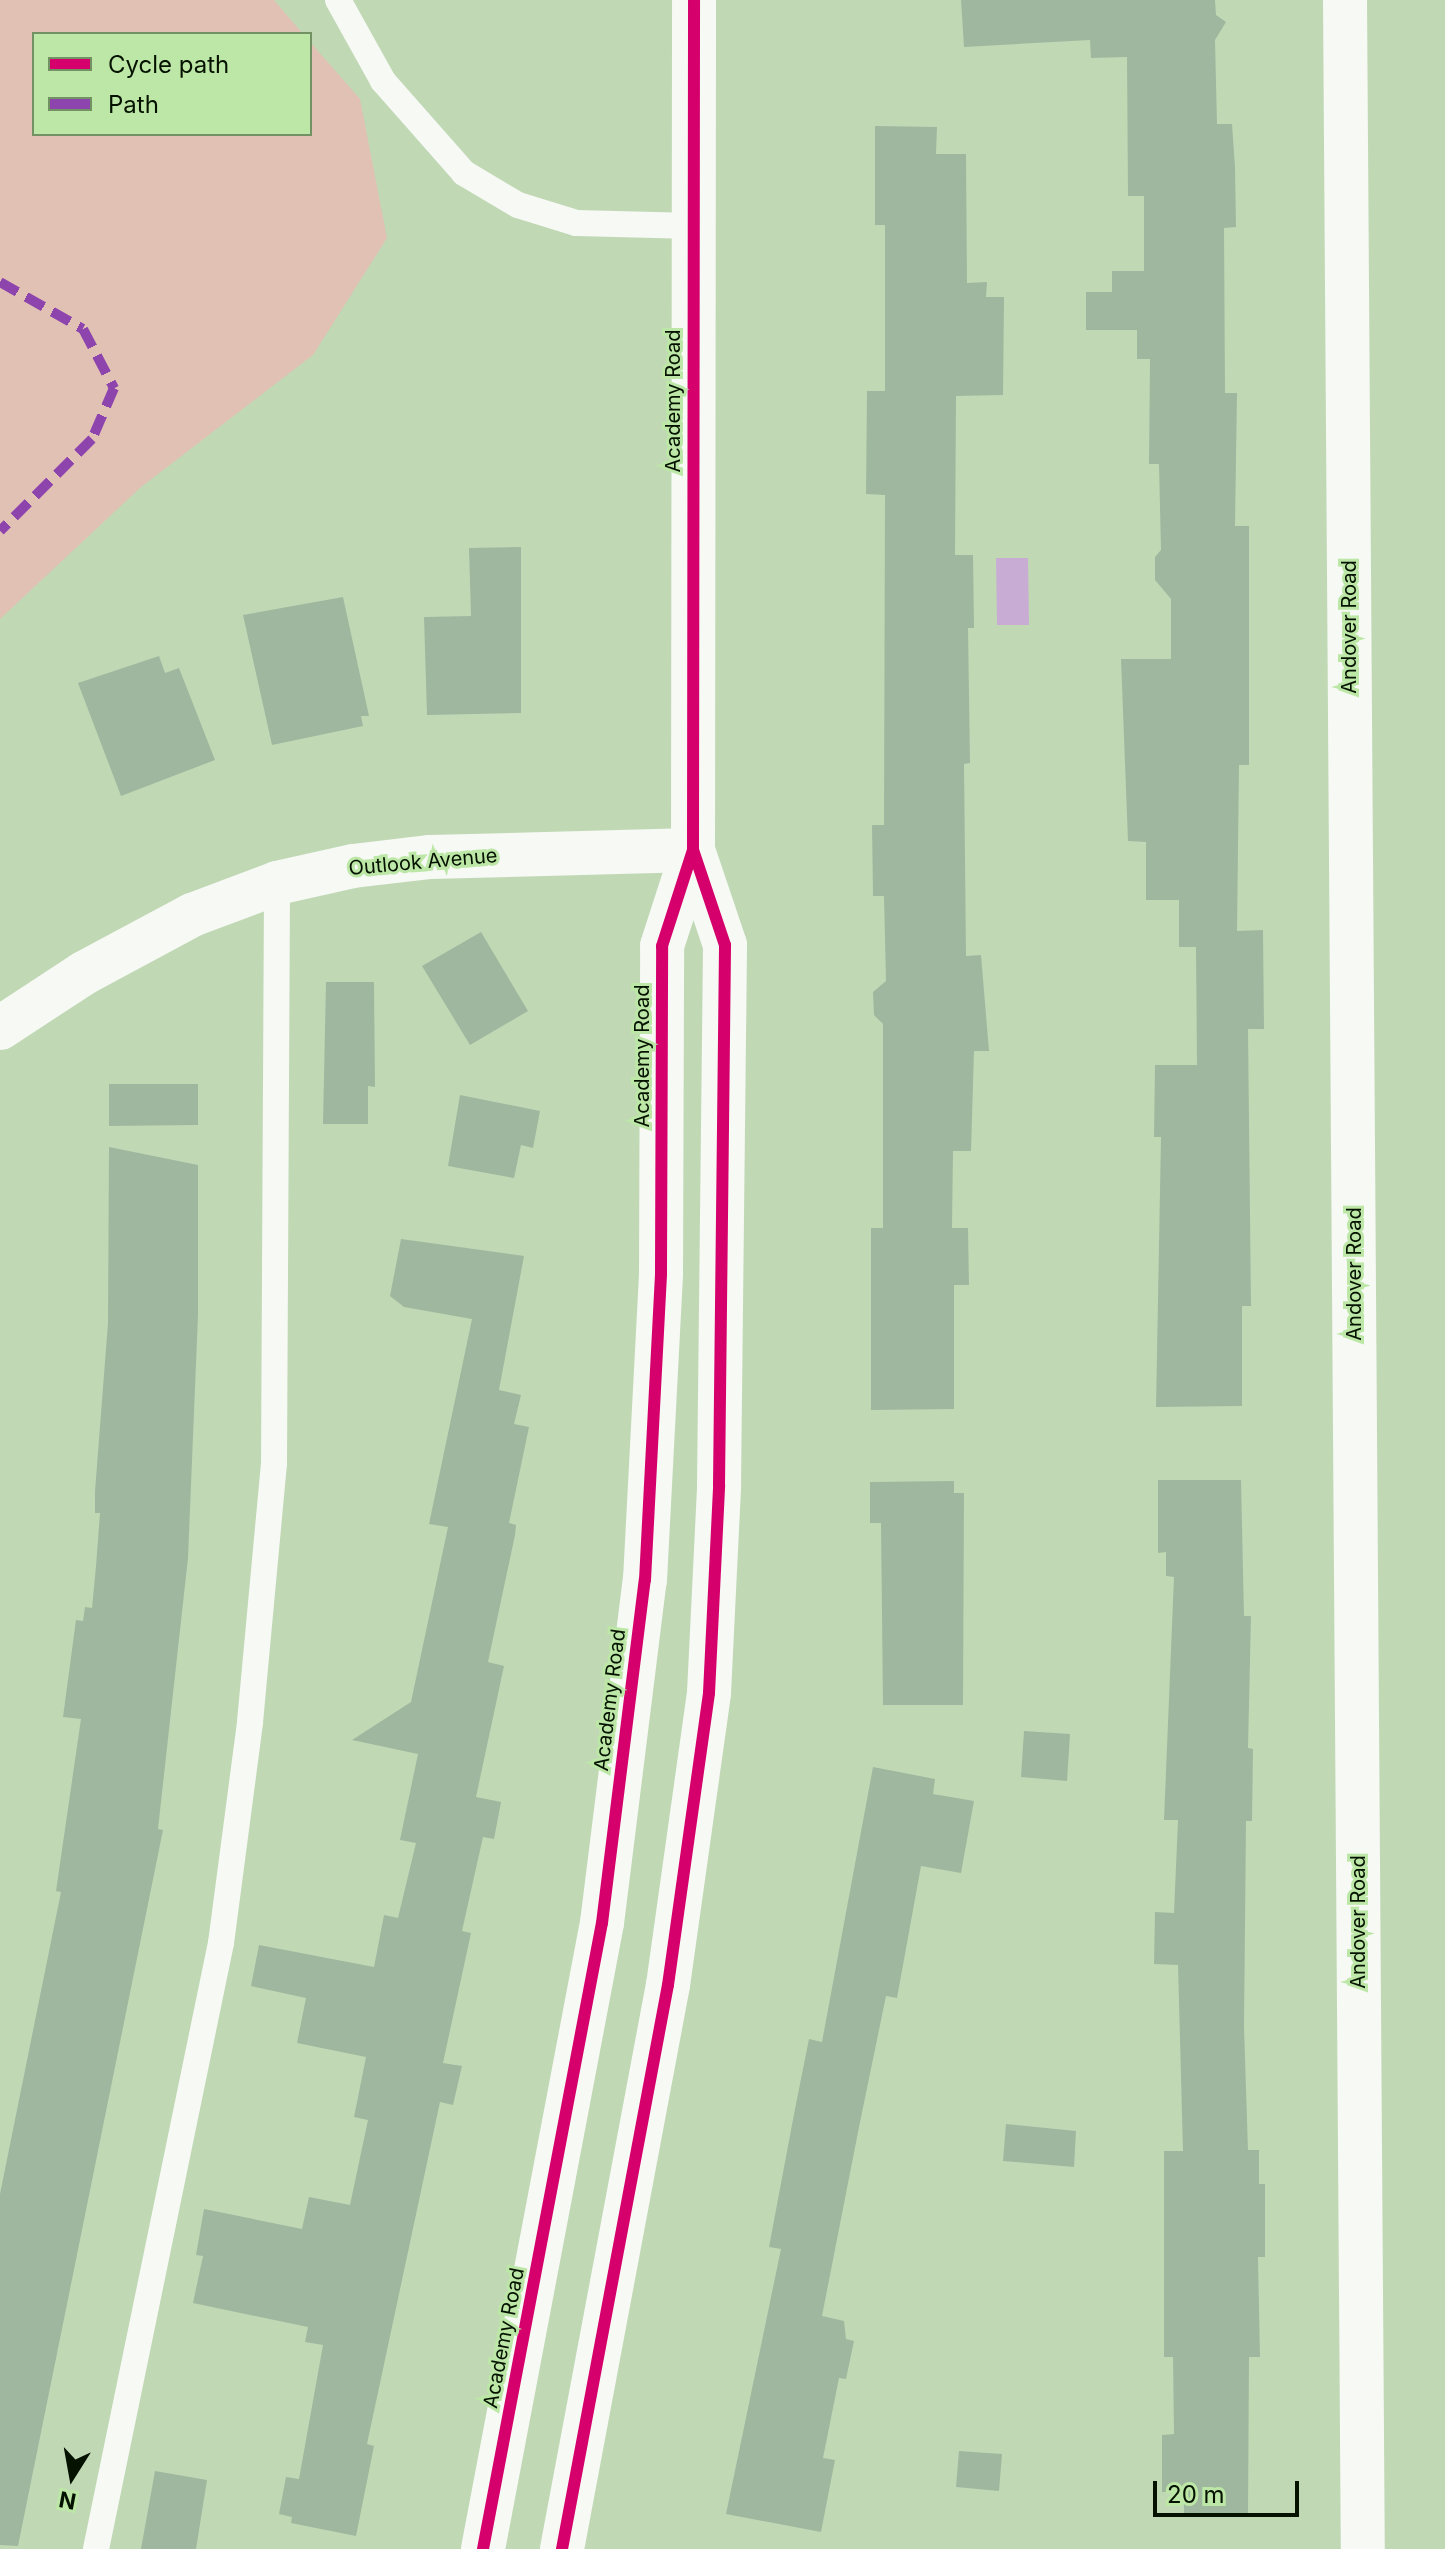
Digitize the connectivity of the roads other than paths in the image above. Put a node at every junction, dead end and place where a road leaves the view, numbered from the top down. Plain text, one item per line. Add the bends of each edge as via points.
1 (338, 0) edge
2 (694, 0) edge
3 (1345, 0) edge
4 (694, 226) junction
5 (693, 850) junction
6 (277, 883) junction
7 (0, 1028) edge
8 (96, 2549) edge
9 (483, 2549) edge
10 (562, 2549) edge
11 (1363, 2549) edge

1 - 4 lane via 383,81 464,173 518,205 576,223
2 - 4 main road, Academy Road
3 - 11 main road, Andover Road
4 - 5 main road, Academy Road
5 - 6 main road, Outlook Avenue via 430,857 353,866
5 - 9 main road, Academy Road via 662,946 661,1274 645,1580 626,1743 572,2100
5 - 10 main road, Academy Road via 725,945 720,1440 709,1693 668,1985
6 - 7 main road, Outlook Avenue via 192,915 84,973
6 - 8 lane via 274,1464 250,1722 221,1943

